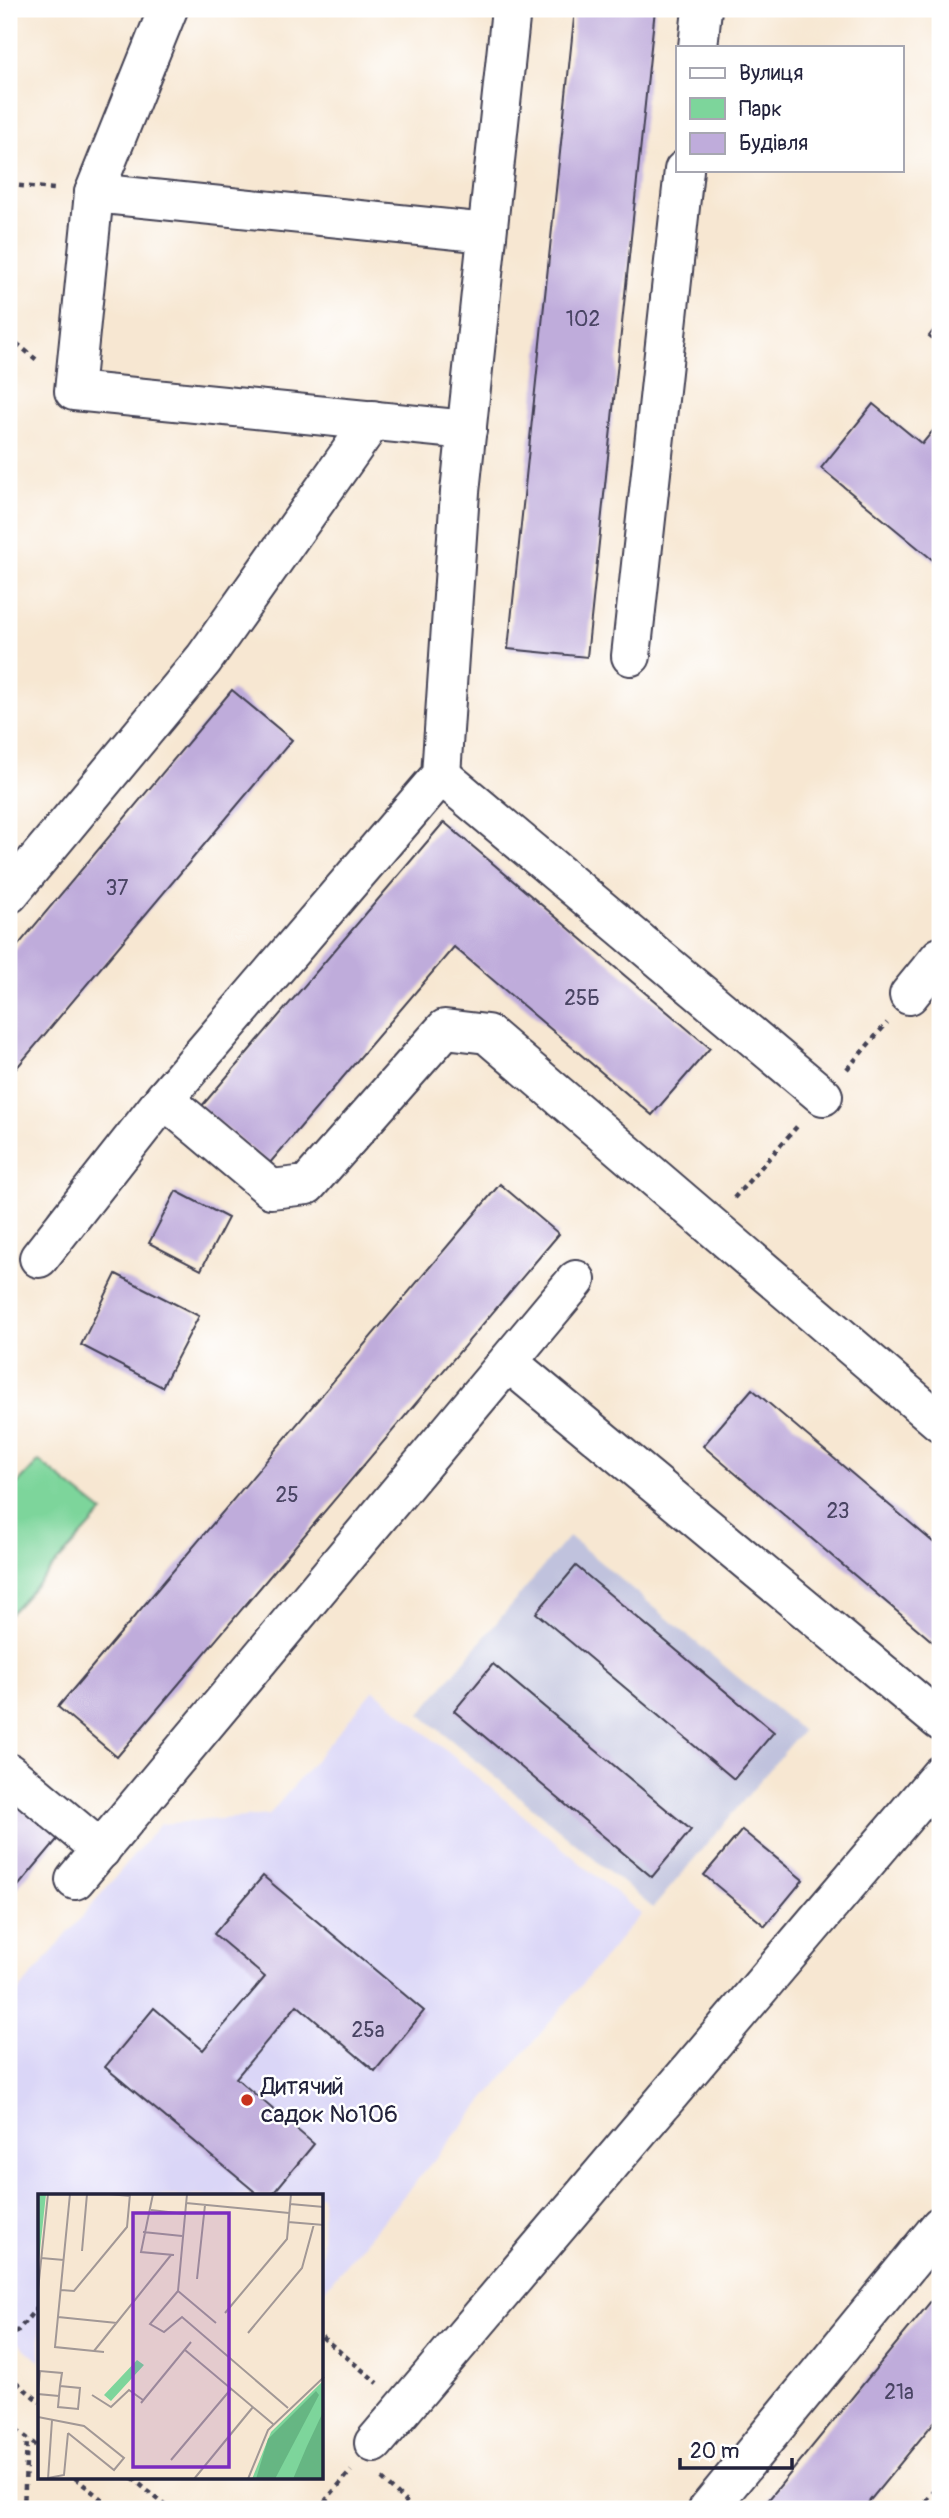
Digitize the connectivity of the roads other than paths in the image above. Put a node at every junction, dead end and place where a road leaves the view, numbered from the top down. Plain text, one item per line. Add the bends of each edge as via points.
1 (168, 9) edge
2 (507, 9) edge
3 (702, 9) edge
4 (698, 46) edge
5 (684, 172) edge
6 (94, 193) junction
7 (487, 233) junction
8 (373, 420) junction
9 (467, 430) junction
10 (631, 656) dead end
11 (441, 775) junction
12 (9, 894) edge
13 (940, 957) edge
14 (909, 995) dead end
15 (823, 1096) dead end
16 (164, 1099) junction
17 (38, 1258) dead end
18 (576, 1280) dead end
19 (508, 1362) junction
20 (940, 1422) edge
21 (940, 1721) edge
22 (9, 1773) edge
23 (940, 1775) edge
24 (101, 1850) junction
25 (75, 1880) dead end
26 (940, 2226) edge
27 (368, 2451) road end
28 (708, 2509) edge

1 - 6 lane
2 - 7 lane
3 - 4 lane
5 - 10 lane
6 - 7 lane
6 - 8 lane via 74,391
7 - 9 lane
8 - 9 lane
8 - 12 lane via 204,659
9 - 11 lane
11 - 15 lane
11 - 16 lane
13 - 14 lane
16 - 17 lane
16 - 20 lane via 271,1189 307,1185 445,1029 487,1034
18 - 19 lane
19 - 21 lane
19 - 24 lane
22 - 24 lane
23 - 27 lane
24 - 25 lane
26 - 28 lane

